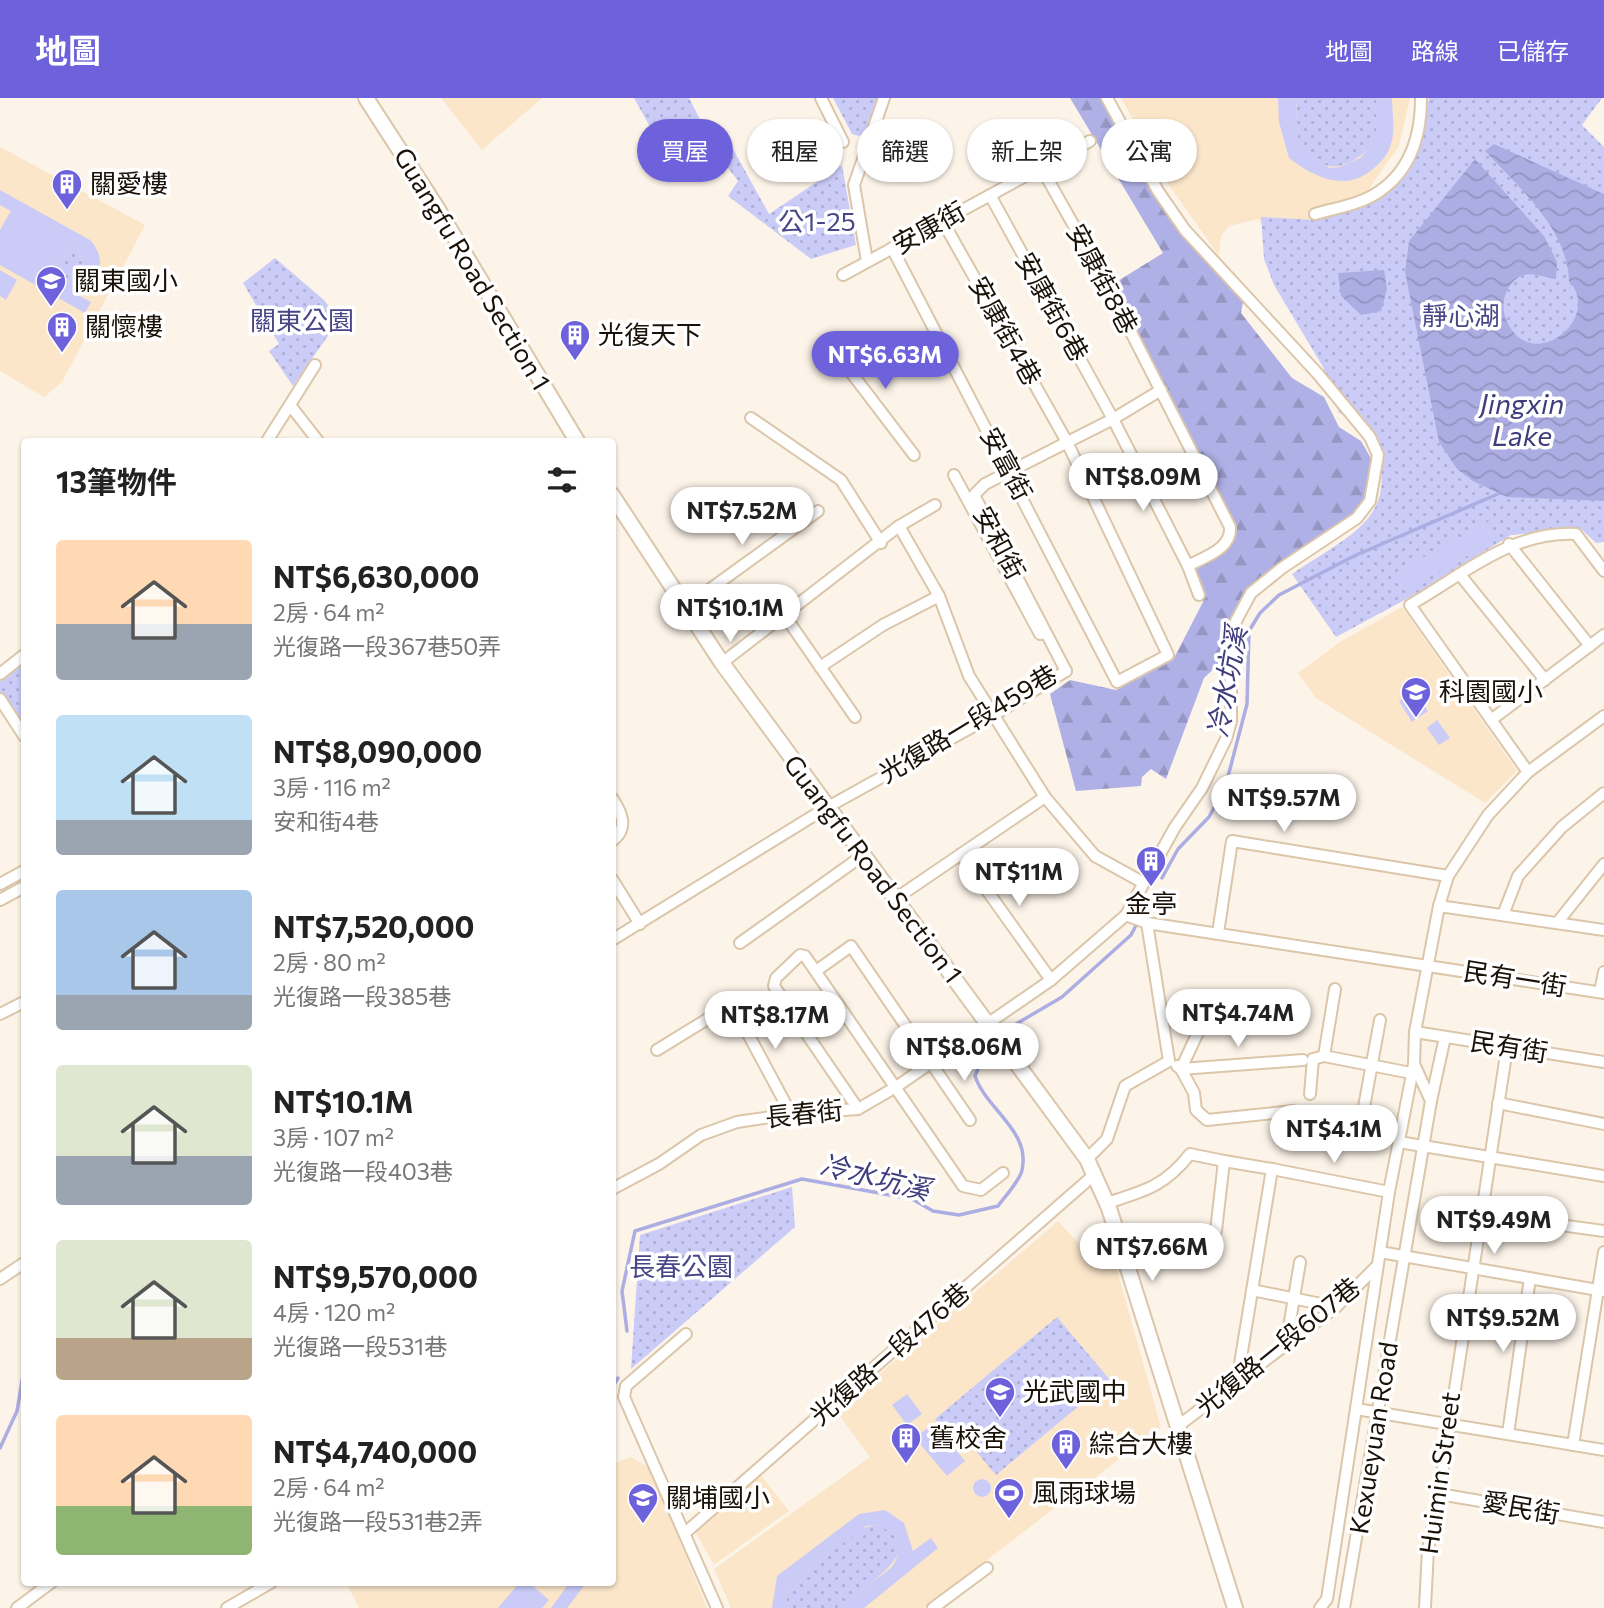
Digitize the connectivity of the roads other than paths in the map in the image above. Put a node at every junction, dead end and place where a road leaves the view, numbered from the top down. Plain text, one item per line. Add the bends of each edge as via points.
1 (366, 98) edge
2 (821, 98) edge
3 (884, 98) edge
4 (1107, 98) edge
5 (1421, 98) edge
6 (832, 119) edge
7 (1090, 141) dead end
8 (1087, 143) edge
9 (1016, 182) edge
10 (1049, 182) edge
11 (990, 195) junction
12 (1315, 214) dead end
13 (942, 220) junction
14 (892, 248) junction
15 (867, 261) junction
16 (843, 275) dead end
17 (831, 346) dead end
18 (315, 365) dead end
19 (1161, 390) junction
20 (290, 405) junction
21 (751, 418) dead end
22 (1113, 419) junction
23 (269, 438) edge
24 (316, 438) edge
25 (576, 438) edge
26 (1067, 442) junction
27 (914, 455) dead end
28 (1010, 471) junction
29 (954, 475) dead end
30 (616, 501) edge
31 (935, 505) dead end
32 (818, 511) dead end
33 (899, 526) junction
34 (881, 543) junction
35 (1509, 544) junction
36 (1188, 566) junction
37 (1604, 571) edge
38 (1461, 576) junction
39 (1199, 595) dead end
40 (939, 596) junction
41 (684, 608) junction
42 (785, 616) junction
43 (1604, 635) edge
44 (1590, 646) junction
45 (21, 657) edge
46 (722, 663) junction
47 (820, 667) junction
48 (1066, 671) junction
49 (0, 674) edge
50 (1545, 680) junction
51 (1117, 682) joint
52 (0, 699) edge
53 (992, 716) junction
54 (1604, 716) edge
55 (855, 718) dead end
56 (1491, 720) junction
57 (21, 731) edge
58 (1528, 772) junction
59 (1604, 793) edge
60 (1045, 797) junction
61 (616, 806) edge
62 (825, 807) junction
63 (616, 837) edge
64 (961, 854) junction
65 (862, 856) junction
66 (1604, 864) edge
67 (21, 873) edge
68 (1448, 876) junction
69 (1142, 882) junction
70 (0, 884) edge
71 (616, 885) edge
72 (21, 889) edge
73 (895, 899) junction
74 (0, 900) edge
75 (1439, 906) junction
76 (1126, 915) junction
77 (1503, 915) junction
78 (1147, 923) junction
79 (1557, 923) junction
80 (640, 924) junction
81 (1604, 930) edge
82 (1218, 933) junction
83 (616, 938) edge
84 (740, 943) dead end
85 (1427, 965) junction
86 (816, 971) junction
87 (1604, 972) edge
88 (1051, 980) junction
89 (1335, 989) dead end
90 (1602, 992) edge
91 (21, 1004) edge
92 (1302, 1009) dead end
93 (0, 1014) edge
94 (1380, 1020) dead end
95 (988, 1025) junction
96 (1415, 1032) junction
97 (1445, 1037) junction
98 (1507, 1048) junction
99 (657, 1050) dead end
100 (1324, 1056) junction
101 (1303, 1060) dead end
102 (1168, 1061) junction
103 (932, 1062) junction
104 (1604, 1062) edge
105 (1371, 1065) junction
106 (1412, 1068) junction
107 (1181, 1069) junction
108 (897, 1087) junction
109 (1310, 1094) dead end
110 (1431, 1101) junction
111 (1498, 1103) junction
112 (1364, 1107) dead end
113 (859, 1109) junction
114 (1293, 1111) dead end
115 (791, 1114) junction
116 (970, 1120) dead end
117 (1604, 1124) edge
118 (1399, 1142) junction
119 (1424, 1146) junction
120 (1489, 1156) junction
121 (1087, 1159) junction
122 (1224, 1161) junction
123 (1272, 1169) junction
124 (1003, 1173) dead end
125 (1095, 1174) junction
126 (1604, 1176) edge
127 (616, 1187) edge
128 (1389, 1192) junction
129 (1107, 1203) junction
130 (1482, 1214) junction
131 (1216, 1231) dead end
132 (1604, 1231) edge
133 (1380, 1252) junction
134 (1604, 1252) edge
135 (1404, 1256) junction
136 (1300, 1262) dead end
137 (21, 1265) edge
138 (1377, 1266) junction
139 (1471, 1268) junction
140 (1530, 1278) junction
141 (0, 1279) edge
142 (1252, 1290) junction
143 (1601, 1290) edge
144 (1295, 1298) junction
145 (1336, 1307) junction
146 (686, 1334) dead end
147 (1286, 1345) junction
148 (1237, 1382) junction
149 (1356, 1409) junction
150 (1378, 1413) junction
151 (1447, 1424) junction
152 (1178, 1426) junction
153 (1508, 1434) junction
154 (1573, 1445) junction
155 (1604, 1450) edge
156 (1439, 1494) junction
157 (1604, 1522) edge
158 (685, 1533) junction
159 (987, 1568) dead end
160 (47, 1586) edge
161 (265, 1586) edge
162 (1347, 1607) edge
163 (17, 1608) edge
164 (227, 1608) edge
165 (717, 1608) edge
166 (933, 1608) edge
167 (1235, 1608) edge
168 (1320, 1608) edge
169 (1424, 1608) edge

1 - 25 main road, Guangfu Road Section 1
2 - 6 street
3 - 15 street via 854,185
4 - 69 street via 1157,191 1185,230 1326,383 1370,436 1378,455 1373,494 1357,519 1251,593 1236,621 1226,739 1202,788
5 - 12 street via 1421,122 1413,152 1397,173 1368,198
7 - 8 street, 安康街
9 - 11 street, 安康街
10 - 19 street, 安康街8巷
11 - 13 street, 安康街
11 - 22 street, 安康街6巷
13 - 14 street, 安康街
13 - 26 street, 安康街4巷
14 - 15 street, 安康街
14 - 28 street, 安富街
15 - 16 street, 安康街
17 - 27 street
18 - 20 street
19 - 22 street, 安和街
19 - 36 street, 安康街8巷 via 1230,527 1225,545
20 - 23 street
20 - 24 street
21 - 34 street via 841,480
22 - 26 street, 安和街
22 - 36 street, 安康街6巷
26 - 28 street, 安和街
26 - 51 street, 安康街4巷 via 1168,654
28 - 48 street, 安和街 via 974,495
28 - 51 street, 安富街
29 - 48 street, 光復路一段459巷 via 1033,624
30 - 41 main road, Guangfu Road Section 1
31 - 33 street
32 - 41 street
33 - 34 street
33 - 40 street
34 - 42 street
35 - 37 street via 1549,534 1576,534
35 - 38 street
35 - 44 street
36 - 39 street, 安康街6巷
38 - 50 street
38 - 56 street via 1410,605
40 - 47 street via 883,625
40 - 53 street via 969,676
41 - 46 main road, Guangfu Road Section 1
42 - 46 street
42 - 47 street
43 - 44 street
44 - 50 street
45 - 49 street
46 - 62 main road, Guangfu Road Section 1
47 - 55 street
48 - 53 street, 光復路一段459巷
50 - 56 street
52 - 57 street
53 - 60 street
53 - 62 street, 光復路一段459巷
54 - 58 street, Kexueyuan Road
56 - 58 street
58 - 68 street, Kexueyuan Road via 1488,815
59 - 77 street via 1563,827 1518,876
60 - 64 street
60 - 69 street via 1095,856
61 - 63 street via 623,821
62 - 65 main road, Guangfu Road Section 1
62 - 80 street, 光復路一段459巷
64 - 73 street
64 - 88 street
65 - 73 main road, Guangfu Road Section 1
65 - 84 street
66 - 79 street
67 - 70 street
68 - 75 street, Kexueyuan Road
68 - 82 street via 1231,841
69 - 76 street
71 - 80 street
72 - 74 street
73 - 95 main road, Guangfu Road Section 1
75 - 77 street
75 - 85 street, Kexueyuan Road
76 - 78 street, 民有一街
76 - 88 street, 長春街
77 - 79 street
78 - 82 street, 民有一街
78 - 102 street
79 - 81 street
80 - 83 street, 光復路一段459巷
82 - 85 street, 民有一街
85 - 90 street, 民有一街
85 - 96 street, Kexueyuan Road
86 - 103 street via 851,946
86 - 108 street
86 - 113 street via 800,955 776,978 774,986
87 - 90 street
88 - 95 street, 長春街
89 - 100 street
91 - 93 street
92 - 107 street via 1205,1017
94 - 105 street
95 - 103 street, 長春街
95 - 121 main road, Guangfu Road Section 1
96 - 97 street, 民有街
96 - 106 street, Kexueyuan Road
97 - 98 street, 民有街
97 - 110 street
98 - 104 street, 民有街
98 - 111 street, Huimin Street
99 - 115 street via 732,1004
100 - 105 street
100 - 109 street via 1313,1059
101 - 107 street
102 - 107 street
102 - 121 street via 1125,1086 1107,1139
103 - 108 street, 長春街
103 - 116 street
105 - 106 street
105 - 112 street
106 - 110 street, Kexueyuan Road
106 - 118 street, Kexueyuan Road
107 - 114 street via 1194,1093 1196,1110 1207,1120
108 - 113 street, 長春街
108 - 124 street via 963,1186 981,1190
110 - 119 street, Kexueyuan Road
111 - 117 street
111 - 120 street, Huimin Street
113 - 115 street, 長春街
115 - 127 street, 長春街 via 737,1122 701,1135
118 - 119 street
118 - 128 street, Kexueyuan Road
119 - 120 street
119 - 135 street, Kexueyuan Road
120 - 126 street
120 - 130 street, Huimin Street
121 - 125 main road, Guangfu Road Section 1
122 - 123 street
122 - 129 street via 1190,1154 1174,1175 1151,1189
122 - 131 street
123 - 128 street
123 - 142 street
125 - 129 main road, Guangfu Road Section 1
125 - 158 street, 光復路一段476巷
128 - 133 street, Kexueyuan Road
129 - 152 main road, Guangfu Road Section 1
130 - 132 street
130 - 139 street, Huimin Street
133 - 135 street
133 - 138 street, Kexueyuan Road
134 - 143 street
135 - 139 street
135 - 150 street, Kexueyuan Road
136 - 144 street
137 - 141 street
138 - 145 street, 光復路一段607巷
138 - 149 street, Kexueyuan Road
139 - 140 street
139 - 151 street, Huimin Street
140 - 143 street
140 - 153 street
142 - 144 street
142 - 148 street
143 - 154 street
144 - 145 street
144 - 147 street
145 - 147 street, 光復路一段607巷
146 - 158 street via 626,1386 624,1397
147 - 148 street, 光復路一段607巷
148 - 152 street, 光復路一段607巷
149 - 150 street
149 - 168 street, Kexueyuan Road via 1326,1599
150 - 151 street
150 - 162 street, Kexueyuan Road
151 - 153 street
151 - 156 street, Huimin Street
152 - 167 main road, Guangfu Road Section 1
153 - 154 street
154 - 155 street
156 - 157 street, 愛民街
156 - 169 street, Huimin Street via 1427,1549
158 - 165 street
159 - 166 street
160 - 163 street
161 - 164 street

